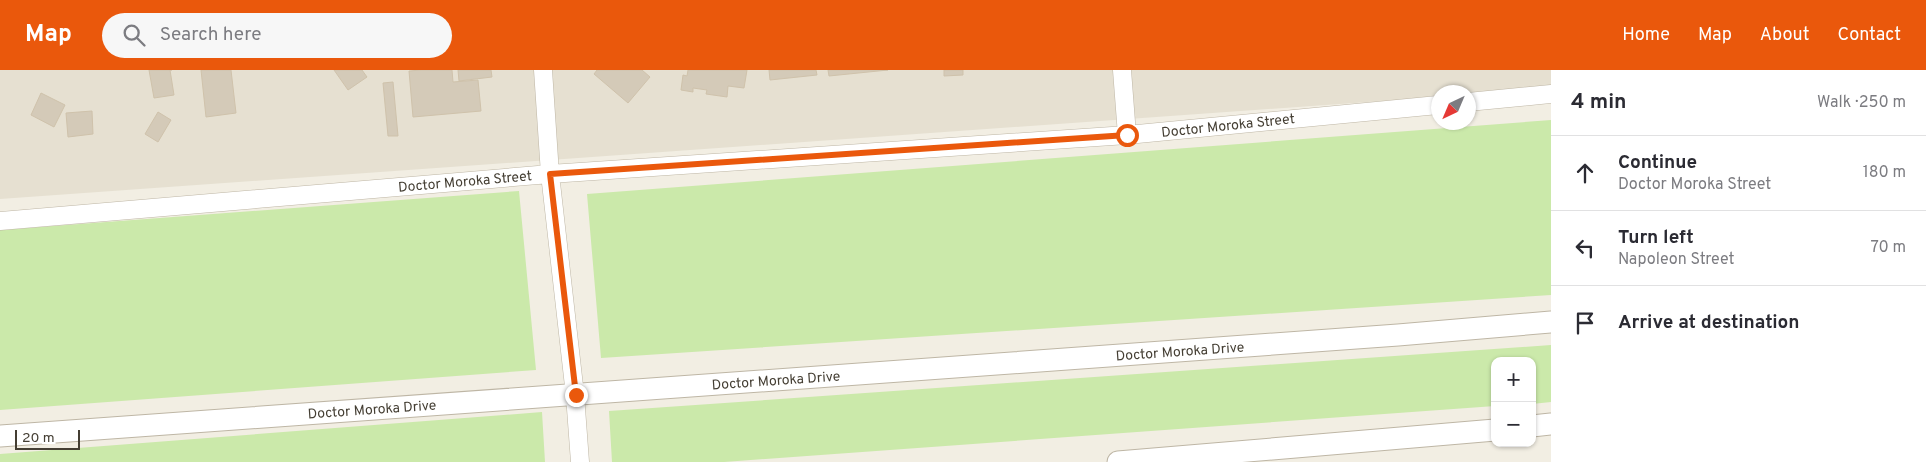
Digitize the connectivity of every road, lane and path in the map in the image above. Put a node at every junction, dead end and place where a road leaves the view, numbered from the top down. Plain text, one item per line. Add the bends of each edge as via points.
1 (543, 70) edge
2 (1122, 70) edge
3 (1551, 94) edge
4 (1476, 101) edge
5 (1431, 106) edge
6 (1127, 135) junction
7 (550, 174) junction
8 (0, 221) edge
9 (1551, 322) edge
10 (576, 395) junction
11 (1551, 424) edge
12 (1536, 426) edge
13 (1491, 430) edge
14 (0, 436) edge
15 (580, 462) edge
16 (1118, 462) edge

1 - 7 street
2 - 6 street
3 - 4 street
5 - 6 street, Doctor Moroka Street
6 - 7 street, Doctor Moroka Street
7 - 8 street, Doctor Moroka Street
7 - 10 street
9 - 10 street, Doctor Moroka Drive
10 - 14 street, Doctor Moroka Drive
10 - 15 street
11 - 12 street
13 - 16 street

